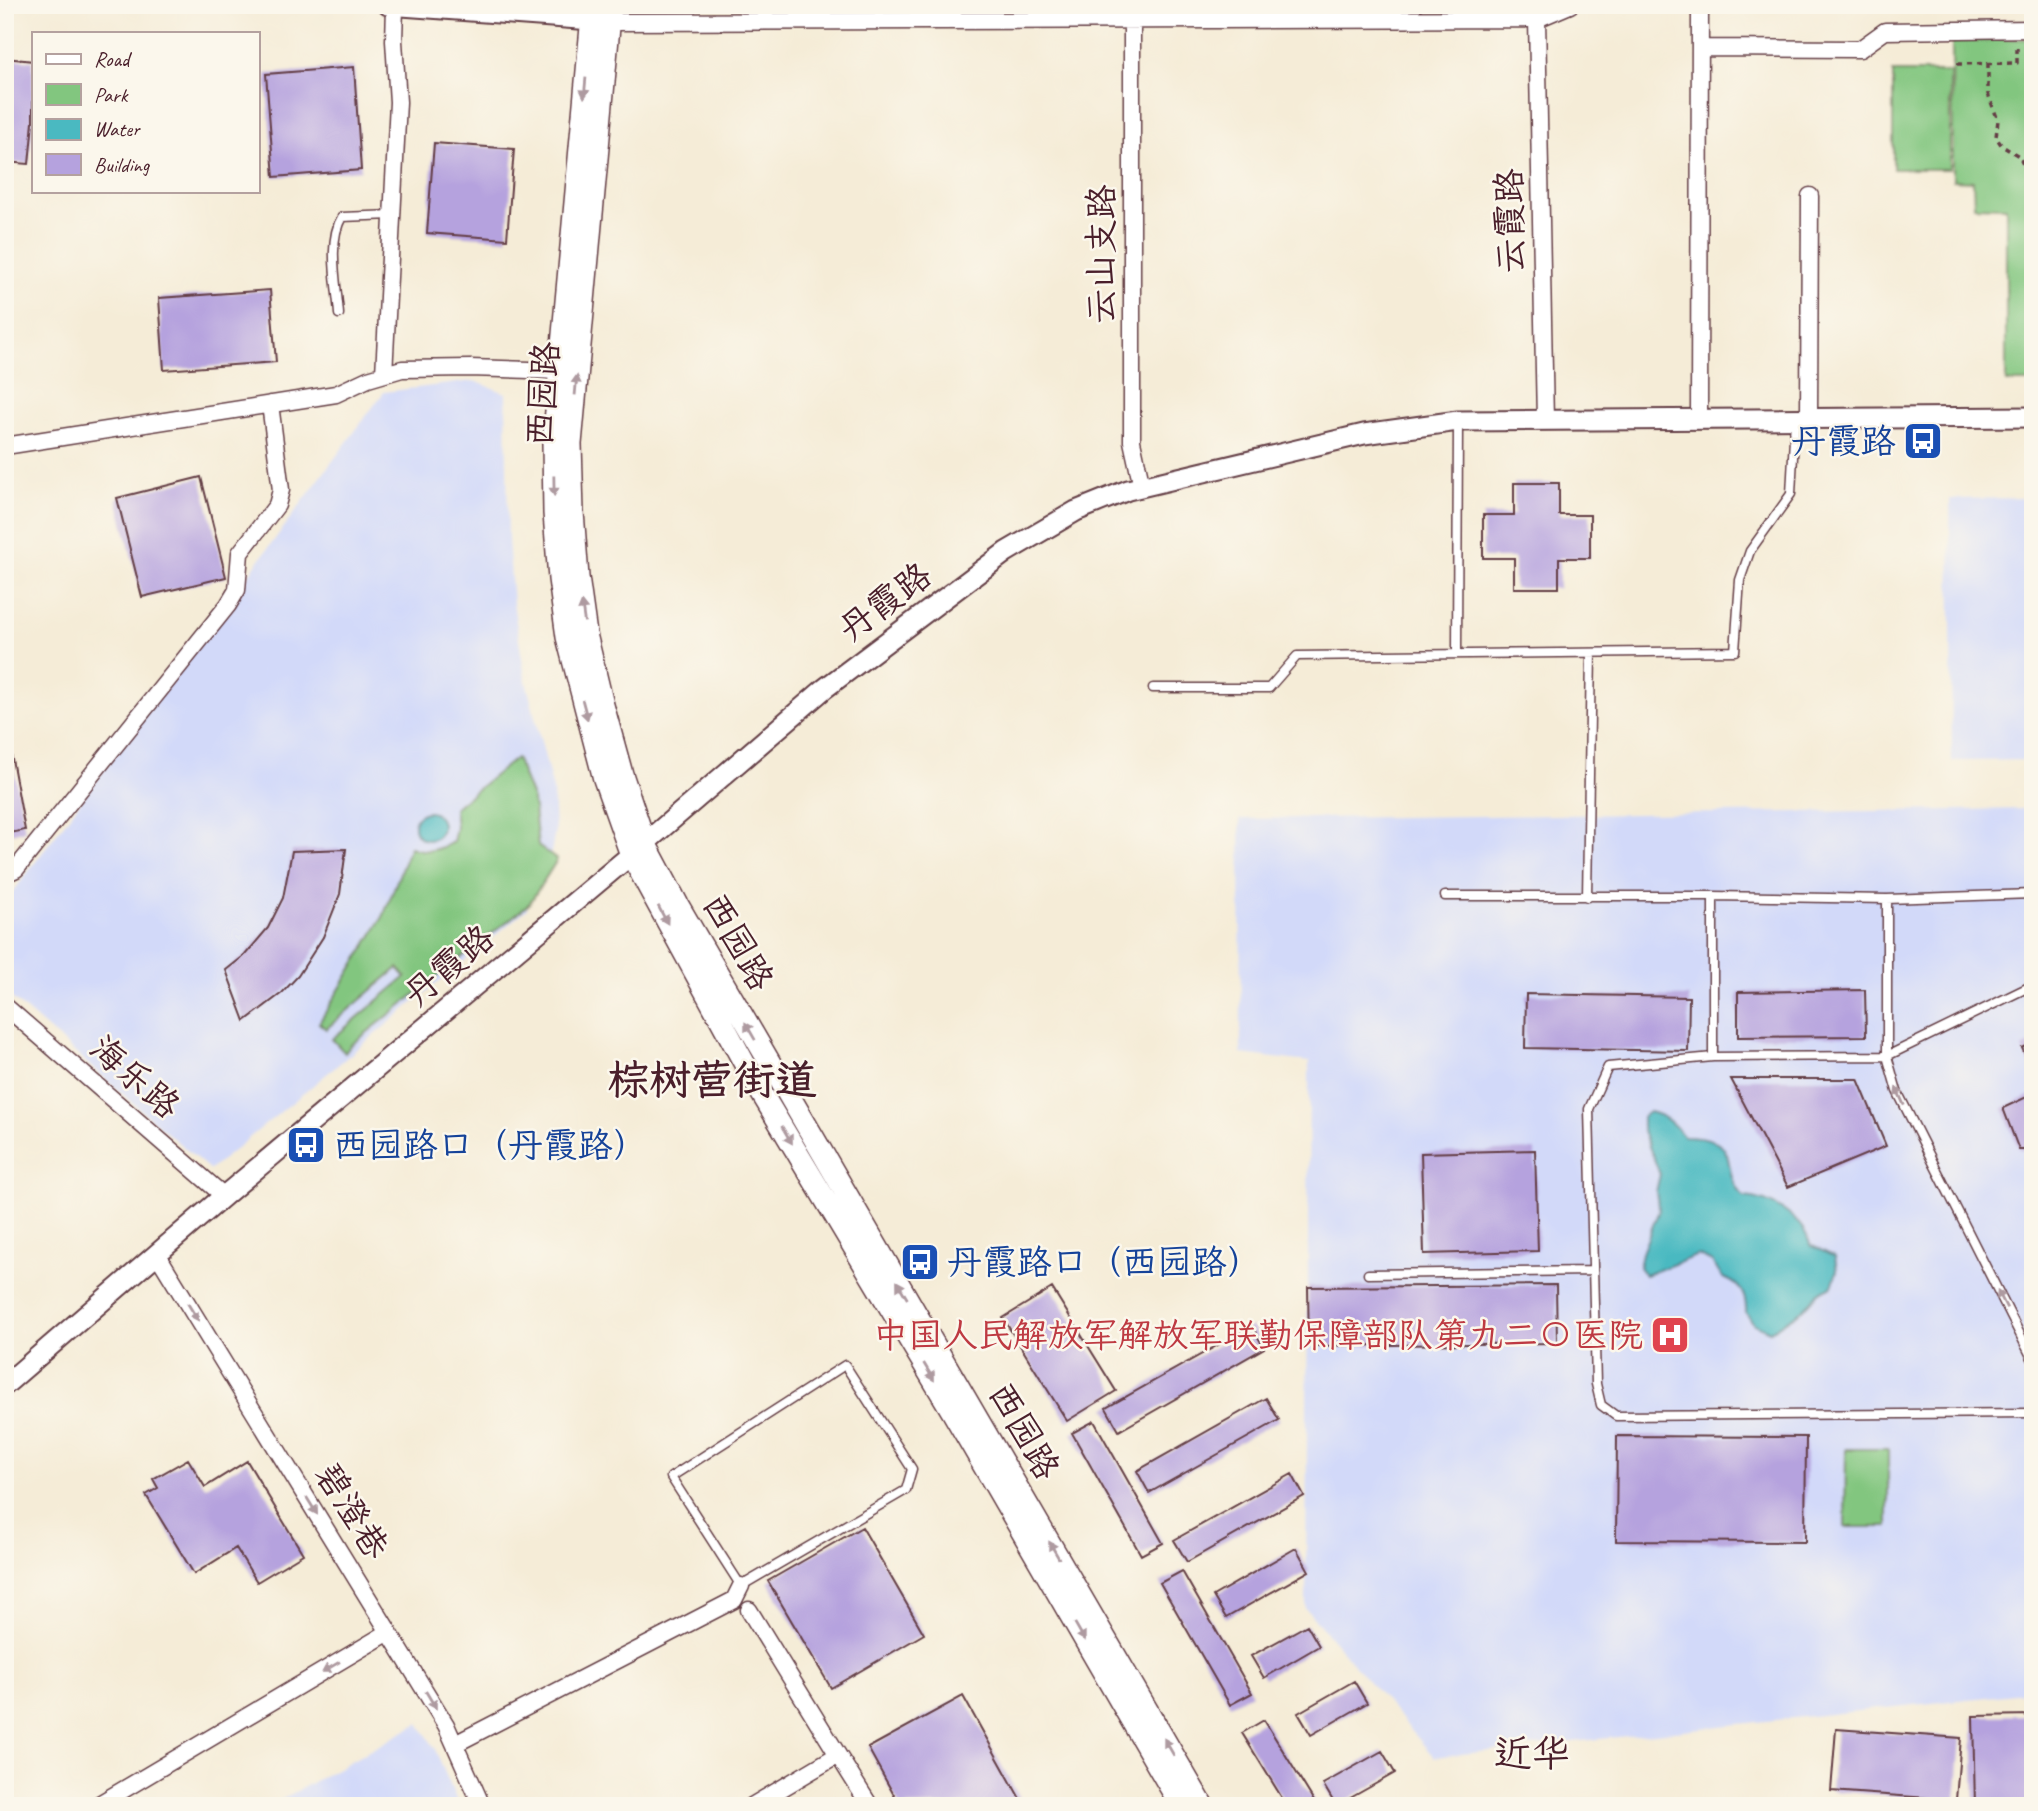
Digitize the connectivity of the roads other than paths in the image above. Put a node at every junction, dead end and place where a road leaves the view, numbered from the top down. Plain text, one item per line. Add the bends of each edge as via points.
1 (388, 5) edge
2 (1570, 5) edge
3 (1700, 5) edge
4 (395, 6) edge
5 (601, 13) edge
6 (1133, 13) edge
7 (1412, 13) edge
8 (1537, 19) junction
9 (2025, 29) edge
10 (1700, 48) junction
11 (1810, 197) dead end
12 (393, 215) junction
13 (339, 314) dead end
14 (559, 371) junction
15 (384, 374) junction
16 (270, 404) junction
17 (2033, 417) edge
18 (1699, 419) junction
19 (1802, 419) junction
20 (1458, 421) junction
21 (1545, 421) junction
22 (5, 446) edge
23 (1142, 487) junction
24 (1591, 653) junction
25 (1457, 654) junction
26 (1153, 688) dead end
27 (638, 849) junction
28 (5, 874) edge
29 (2033, 894) edge
30 (1444, 896) dead end
31 (1713, 896) junction
32 (1587, 897) junction
33 (1887, 899) junction
34 (2033, 985) edge
35 (5, 1006) edge
36 (1887, 1056) junction
37 (1713, 1057) junction
38 (224, 1196) junction
39 (157, 1254) junction
40 (1593, 1271) junction
41 (1368, 1274) dead end
42 (2033, 1360) edge
43 (7, 1378) edge
44 (2033, 1413) edge
45 (741, 1586) junction
46 (749, 1610) dead end
47 (389, 1632) junction
48 (455, 1744) junction
49 (838, 1755) junction
50 (96, 1806) edge
51 (482, 1806) edge
52 (752, 1806) edge
53 (870, 1806) edge
54 (1181, 1806) edge
55 (1203, 1806) edge

1 - 4 street
2 - 8 street
3 - 10 street
4 - 5 street
4 - 12 street via 398,102
5 - 6 street
5 -> 14 main road, 西园路
27 -> 5 main road, 西园路 via 586,634 573,512 571,444
6 - 7 street
6 - 23 street, 云山支路 via 1132,441
7 - 8 street
8 - 21 street, 云霞路
9 - 10 street via 1885,31 1860,48
10 - 18 street
11 - 19 street
12 - 13 lane via 342,217 337,225
12 - 15 street
14 - 15 street via 402,369
14 -> 27 main road, 西园路 via 554,513 568,637 604,779
15 - 16 street via 336,394
16 - 22 street
16 - 28 street via 281,490 277,505 240,554 237,590 228,606 16,869
17 - 19 street, 丹霞路
18 - 19 street, 丹霞路
18 - 21 street, 丹霞路
19 - 24 lane via 1791,494 1750,551 1740,580 1735,651
20 - 21 street, 丹霞路
20 - 23 street, 丹霞路 via 1364,434
20 - 25 lane
23 - 27 street, 丹霞路 via 1076,511 996,559 824,689
24 - 25 lane
24 - 32 lane
25 - 26 lane via 1297,656 1269,688
27 - 38 street, 丹霞路
27 -> 54 main road, 西园路 via 753,1079
55 -> 27 main road, 西园路 via 678,905
29 - 33 lane
30 - 32 lane
31 - 32 lane
31 - 33 lane
31 - 37 lane
33 - 36 lane
34 - 36 lane
35 - 38 street, 海乐路
36 - 37 lane
42 -> 36 lane via 1897,1091
37 - 40 lane via 1608,1067 1589,1109
38 - 39 street, 丹霞路
39 - 43 street, 丹霞路
39 -> 47 street, 碧澄巷
40 - 41 lane
40 - 44 lane via 1596,1384 1601,1405 1616,1416
45 - 45 lane via 671,1477 845,1365 912,1469 906,1490
45 - 48 street via 734,1600
46 - 49 street
47 -> 48 street, 碧澄巷
47 -> 50 street
48 - 51 street, 碧澄巷
49 - 52 street
49 - 53 street

